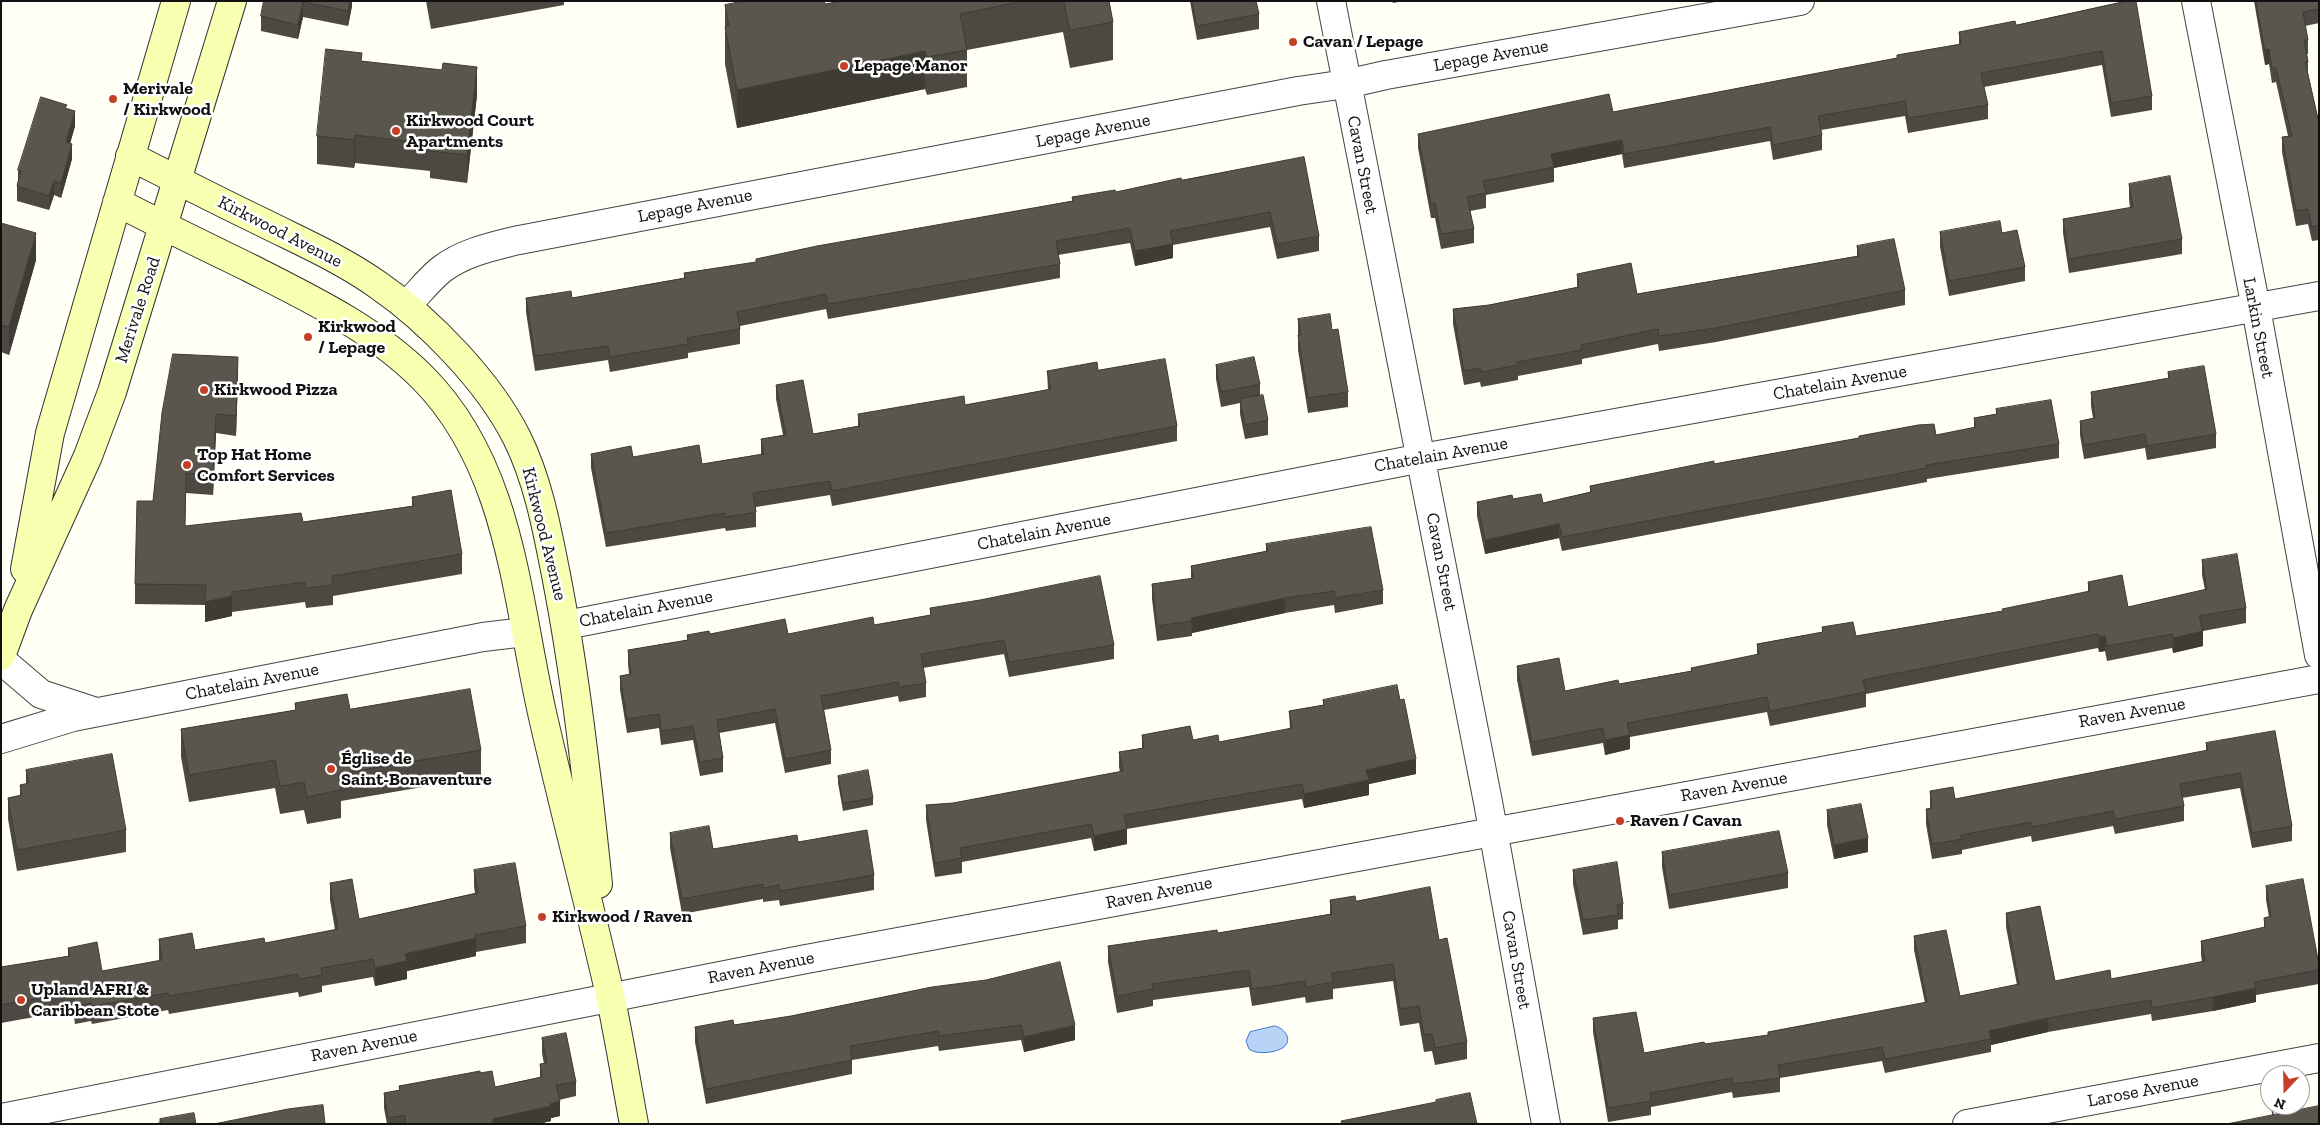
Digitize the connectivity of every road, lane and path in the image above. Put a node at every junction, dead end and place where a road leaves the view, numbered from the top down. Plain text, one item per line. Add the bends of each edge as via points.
1 (176, 1) edge
2 (232, 1) edge
3 (1331, 1) edge
4 (1800, 1) edge
5 (2196, 1) edge
6 (1346, 84) junction
7 (130, 156) junction
8 (177, 180) junction
9 (117, 202) junction
10 (164, 226) junction
11 (2319, 296) edge
12 (406, 306) junction
13 (2256, 308) junction
14 (1422, 458) junction
15 (18, 610) junction
16 (566, 625) junction
17 (525, 632) junction
18 (2319, 655) edge
19 (1, 656) edge
20 (1, 660) edge
21 (2319, 679) edge
22 (98, 713) junction
23 (1, 739) edge
24 (1493, 831) junction
25 (610, 997) junction
26 (2319, 1058) edge
27 (2294, 1065) edge
28 (2260, 1073) edge
29 (1, 1118) edge
30 (634, 1124) edge
31 (1546, 1124) edge
32 (1967, 1124) edge

1 - 7 main road, Merivale Road
2 - 8 main road, Merivale Road
3 - 6 street, Cavan Street
4 - 6 street, Lepage Avenue
5 - 13 street, Larkin Street
6 - 12 street, Lepage Avenue via 491,246 441,270
6 - 14 street, Cavan Street
7 - 8 main road, Kirkwood Avenue
7 - 9 main road, Merivale Road
8 - 10 main road, Merivale Road
8 - 12 main road, Kirkwood Avenue via 356,270
9 - 10 main road, Kirkwood Avenue
9 - 15 main road, Merivale Road via 50,433
10 - 15 main road, Merivale Road via 112,392 88,456
10 - 17 main road, Kirkwood Avenue via 355,324 406,362 446,404 480,460 501,514
11 - 13 street, Chatelain Avenue
12 - 16 main road, Kirkwood Avenue via 428,324 474,377 517,437 530,467 546,524
13 - 14 street, Chatelain Avenue
13 - 18 street, Larkin Street
14 - 16 street, Chatelain Avenue
14 - 24 street, Cavan Street
15 - 19 main road, Merivale Road
16 - 25 main road, Kirkwood Avenue via 579,707
17 - 22 street, Chatelain Avenue via 483,637
17 - 25 main road, Kirkwood Avenue
20 - 22 street, Chatelain Avenue via 40,694
21 - 24 street, Raven Avenue
22 - 23 street, Chatelain Avenue via 47,724
24 - 25 street, Raven Avenue
24 - 31 street, Cavan Street
25 - 29 street, Raven Avenue
25 - 30 main road, Kirkwood Avenue
26 - 27 street, Larose Avenue
28 - 32 street, Larose Avenue

